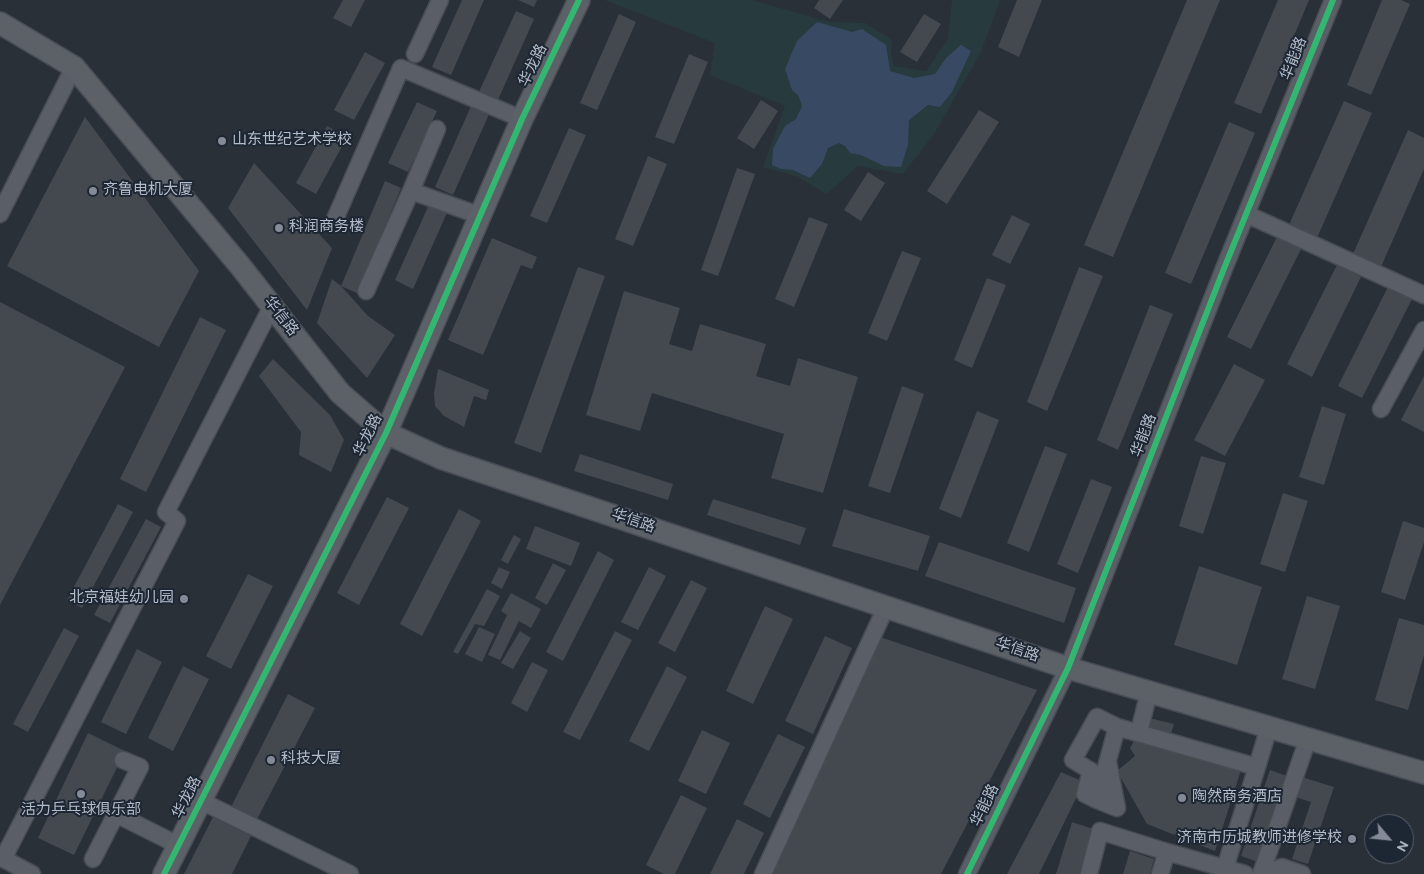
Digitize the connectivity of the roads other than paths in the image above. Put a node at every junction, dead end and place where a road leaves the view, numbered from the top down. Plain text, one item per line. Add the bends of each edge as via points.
1 (440, 0) edge
2 (579, 0) edge
3 (1333, 0) edge
4 (0, 23) edge
5 (416, 54) dead end
6 (74, 67) junction
7 (522, 119) junction
8 (437, 129) dead end
9 (412, 191) junction
10 (0, 214) edge
11 (1246, 214) junction
12 (481, 216) junction
13 (335, 219) dead end
14 (366, 292) dead end
15 (1424, 296) edge
16 (272, 306) junction
17 (1424, 330) edge
18 (1381, 409) dead end
19 (386, 432) junction
20 (886, 607) junction
21 (1068, 668) junction
22 (1149, 692) junction
23 (1118, 727) junction
24 (1269, 728) junction
25 (1139, 732) junction
26 (1308, 739) junction
27 (123, 760) dead end
28 (1108, 762) junction
29 (1256, 767) junction
30 (1424, 773) edge
31 (1097, 800) junction
32 (201, 801) junction
33 (116, 814) junction
34 (178, 845) junction
35 (1167, 852) junction
36 (2, 858) edge
37 (93, 859) dead end
38 (1224, 868) junction
39 (32, 874) edge
40 (164, 874) edge
41 (350, 874) edge
42 (763, 874) edge
43 (967, 874) edge
44 (1088, 874) edge
45 (1160, 874) edge
46 (1245, 874) edge
47 (1261, 874) edge
48 (1266, 874) edge
49 (1302, 874) edge

1 - 5 street
2 - 7 main road, 华龙路
3 - 11 street, 华能路
4 - 6 main road, 华信路
6 - 10 street
6 - 16 main road, 华信路
7 - 12 main road, 华龙路
7 - 13 street via 401,68
8 - 9 street
9 - 12 street
9 - 14 street
11 - 15 street
11 - 21 street, 华能路
12 - 19 main road, 华龙路
16 - 19 main road, 华信路 via 340,393
16 - 36 street via 166,512 177,521
17 - 18 street
19 - 20 main road, 华信路 via 441,458
19 - 32 main road, 华龙路
20 - 21 main road, 华信路
20 - 42 street
21 - 22 main road, 华信路
21 - 43 street, 华能路
22 - 24 main road, 华信路
22 - 25 street
23 - 25 street
23 - 28 street
23 - 31 street via 1097,717 1072,760 1091,771 1085,794
24 - 26 main road, 华信路
24 - 29 street
25 - 29 street
26 - 30 main road, 华信路
26 - 47 street
27 - 33 street via 140,767
28 - 31 street
28 - 31 street via 1117,808
29 - 38 street
32 - 34 main road, 华龙路
32 - 41 street
33 - 34 street
33 - 37 street
34 - 40 main road, 华龙路
35 - 38 street
35 - 44 street via 1100,831
35 - 45 street
36 - 39 street
38 - 46 street
48 - 49 street via 1282,867

